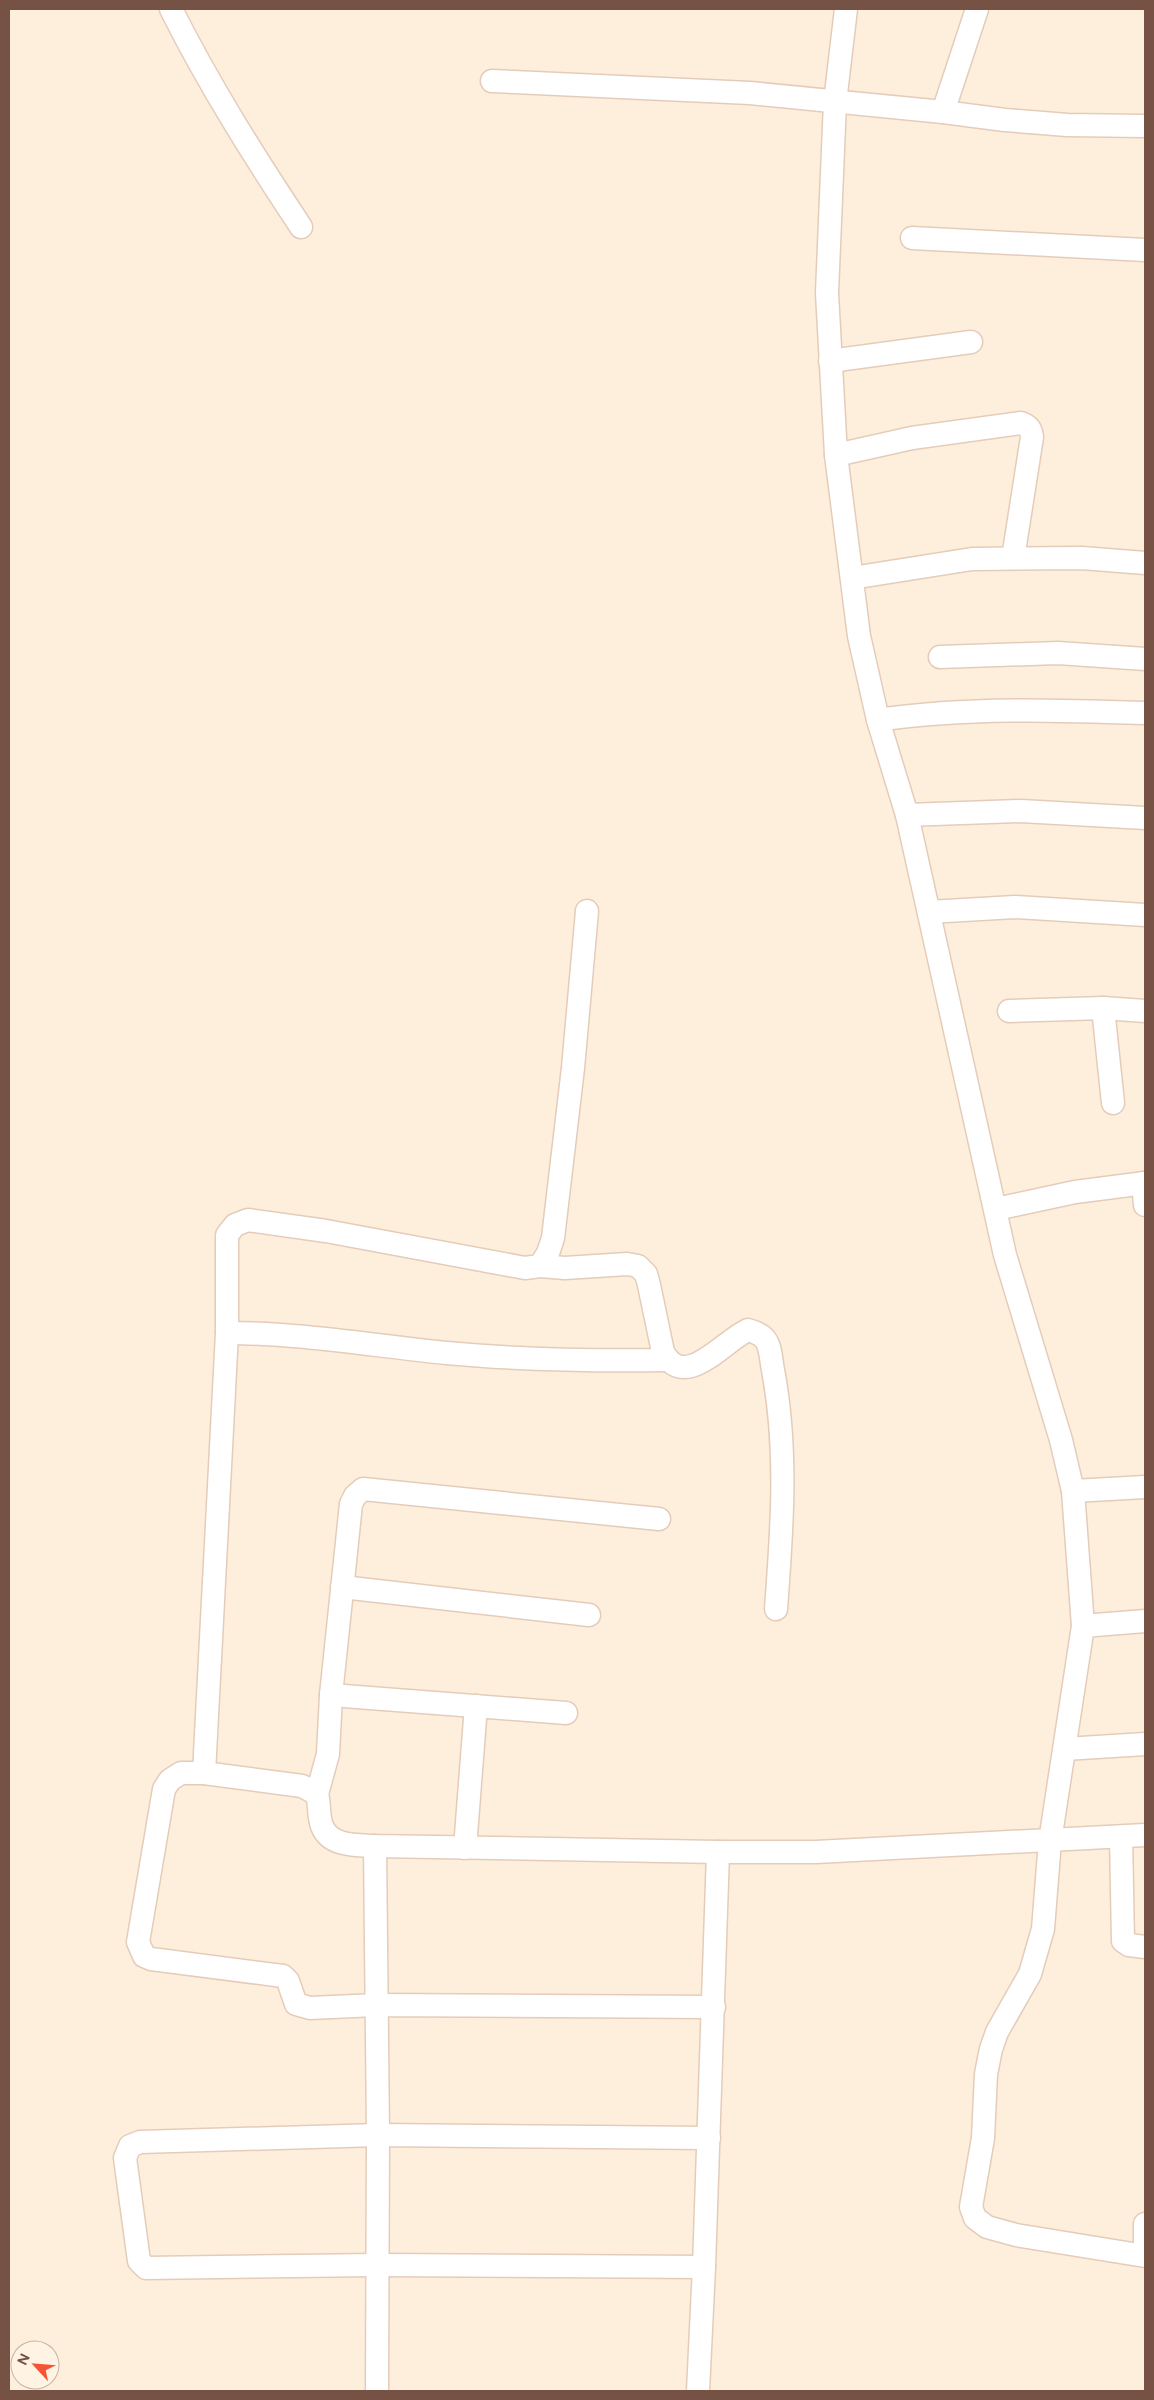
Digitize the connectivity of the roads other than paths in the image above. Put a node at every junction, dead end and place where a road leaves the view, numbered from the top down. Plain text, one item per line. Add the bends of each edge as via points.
1 (171, 9) edge
2 (846, 9) edge
3 (977, 9) edge
4 (492, 81) dead end
5 (835, 102) junction
6 (944, 112) junction
7 (1145, 126) edge
8 (301, 227) dead end
9 (912, 238) dead end
10 (1145, 250) edge
11 (971, 342) dead end
12 (830, 361) junction
13 (836, 455) junction
14 (1013, 558) junction
15 (1145, 563) edge
16 (852, 578) junction
17 (940, 657) dead end
18 (1145, 659) edge
19 (1145, 714) edge
20 (878, 720) junction
21 (907, 815) junction
22 (1145, 818) edge
23 (587, 911) dead end
24 (929, 912) junction
25 (1145, 915) edge
26 (1103, 1008) junction
27 (1009, 1011) dead end
28 (1145, 1011) edge
29 (1113, 1103) dead end
30 (1144, 1190) edge
31 (996, 1209) junction
32 (540, 1266) junction
33 (228, 1334) junction
34 (668, 1360) junction
35 (1145, 1487) edge
36 (1073, 1491) junction
37 (659, 1519) dead end
38 (342, 1587) junction
39 (776, 1609) dead end
40 (590, 1615) dead end
41 (1145, 1621) edge
42 (1083, 1626) junction
43 (331, 1695) junction
44 (476, 1706) junction
45 (566, 1713) dead end
46 (1145, 1744) edge
47 (1064, 1749) junction
48 (204, 1772) junction
49 (317, 1794) junction
50 (1145, 1835) edge
51 (1120, 1836) junction
52 (1050, 1842) junction
53 (376, 1846) junction
54 (465, 1848) junction
55 (718, 1852) junction
56 (1145, 1947) edge
57 (376, 2005) junction
58 (714, 2007) junction
59 (378, 2135) junction
60 (709, 2138) junction
61 (1145, 2224) edge
62 (1145, 2251) edge
63 (1145, 2256) edge
64 (377, 2266) junction
65 (704, 2267) junction
66 (377, 2391) edge
67 (698, 2391) edge

1 - 8 street via 237,128
2 - 5 street
3 - 6 street
4 - 5 street via 750,93
5 - 6 street
5 - 12 street via 827,293
6 - 7 street via 1058,124
9 - 10 street
11 - 12 street
12 - 13 street
13 - 14 street via 912,438 1026,425 1032,437
13 - 16 street
14 - 15 street via 1082,558
14 - 16 street via 972,559
16 - 20 street via 859,636
17 - 18 street via 1058,653
19 - 20 street via 984,710 929,712
20 - 21 street
21 - 22 street via 1021,812
21 - 24 street
23 - 32 street via 553,1238
24 - 25 street via 1015,907
24 - 31 street
26 - 27 street
26 - 28 street
26 - 29 street
30 - 31 street via 1076,1192
31 - 36 street
32 - 33 street via 525,1268 248,1220 235,1225 227,1235
32 - 34 street via 638,1266 646,1274 663,1352
33 - 34 street via 300,1335 447,1353 521,1358
33 - 48 street
34 - 39 street via 675,1366 695,1366 748,1330 758,1332 766,1339 778,1394 784,1498
35 - 36 street
36 - 42 street
37 - 38 street via 363,1489 351,1504
38 - 40 street
38 - 43 street
41 - 42 street
42 - 47 street
43 - 44 street
43 - 49 street via 328,1754
44 - 45 street
44 - 54 street
46 - 47 street
47 - 52 street
48 - 49 street via 302,1786
48 - 57 street via 181,1773 164,1789 138,1942 144,1956 151,1960 283,1976 288,1980 293,1999 302,2007
49 - 53 street via 322,1826 330,1837 348,1845
50 - 51 street
51 - 52 street
51 - 56 street via 1123,1941 1129,1946
52 - 55 street
52 - 63 street via 1043,1929 1036,1955 1030,1974 997,2032 988,2061 983,2138 971,2206 975,2218 987,2227 1016,2235
53 - 54 street
53 - 57 street
54 - 55 street
55 - 58 street
57 - 58 street
57 - 59 street
58 - 60 street
59 - 60 street
59 - 64 street
59 - 64 street via 140,2142 130,2146 125,2158 139,2262 146,2268
60 - 65 street
61 - 62 street
64 - 65 street
64 - 66 street
65 - 67 street

